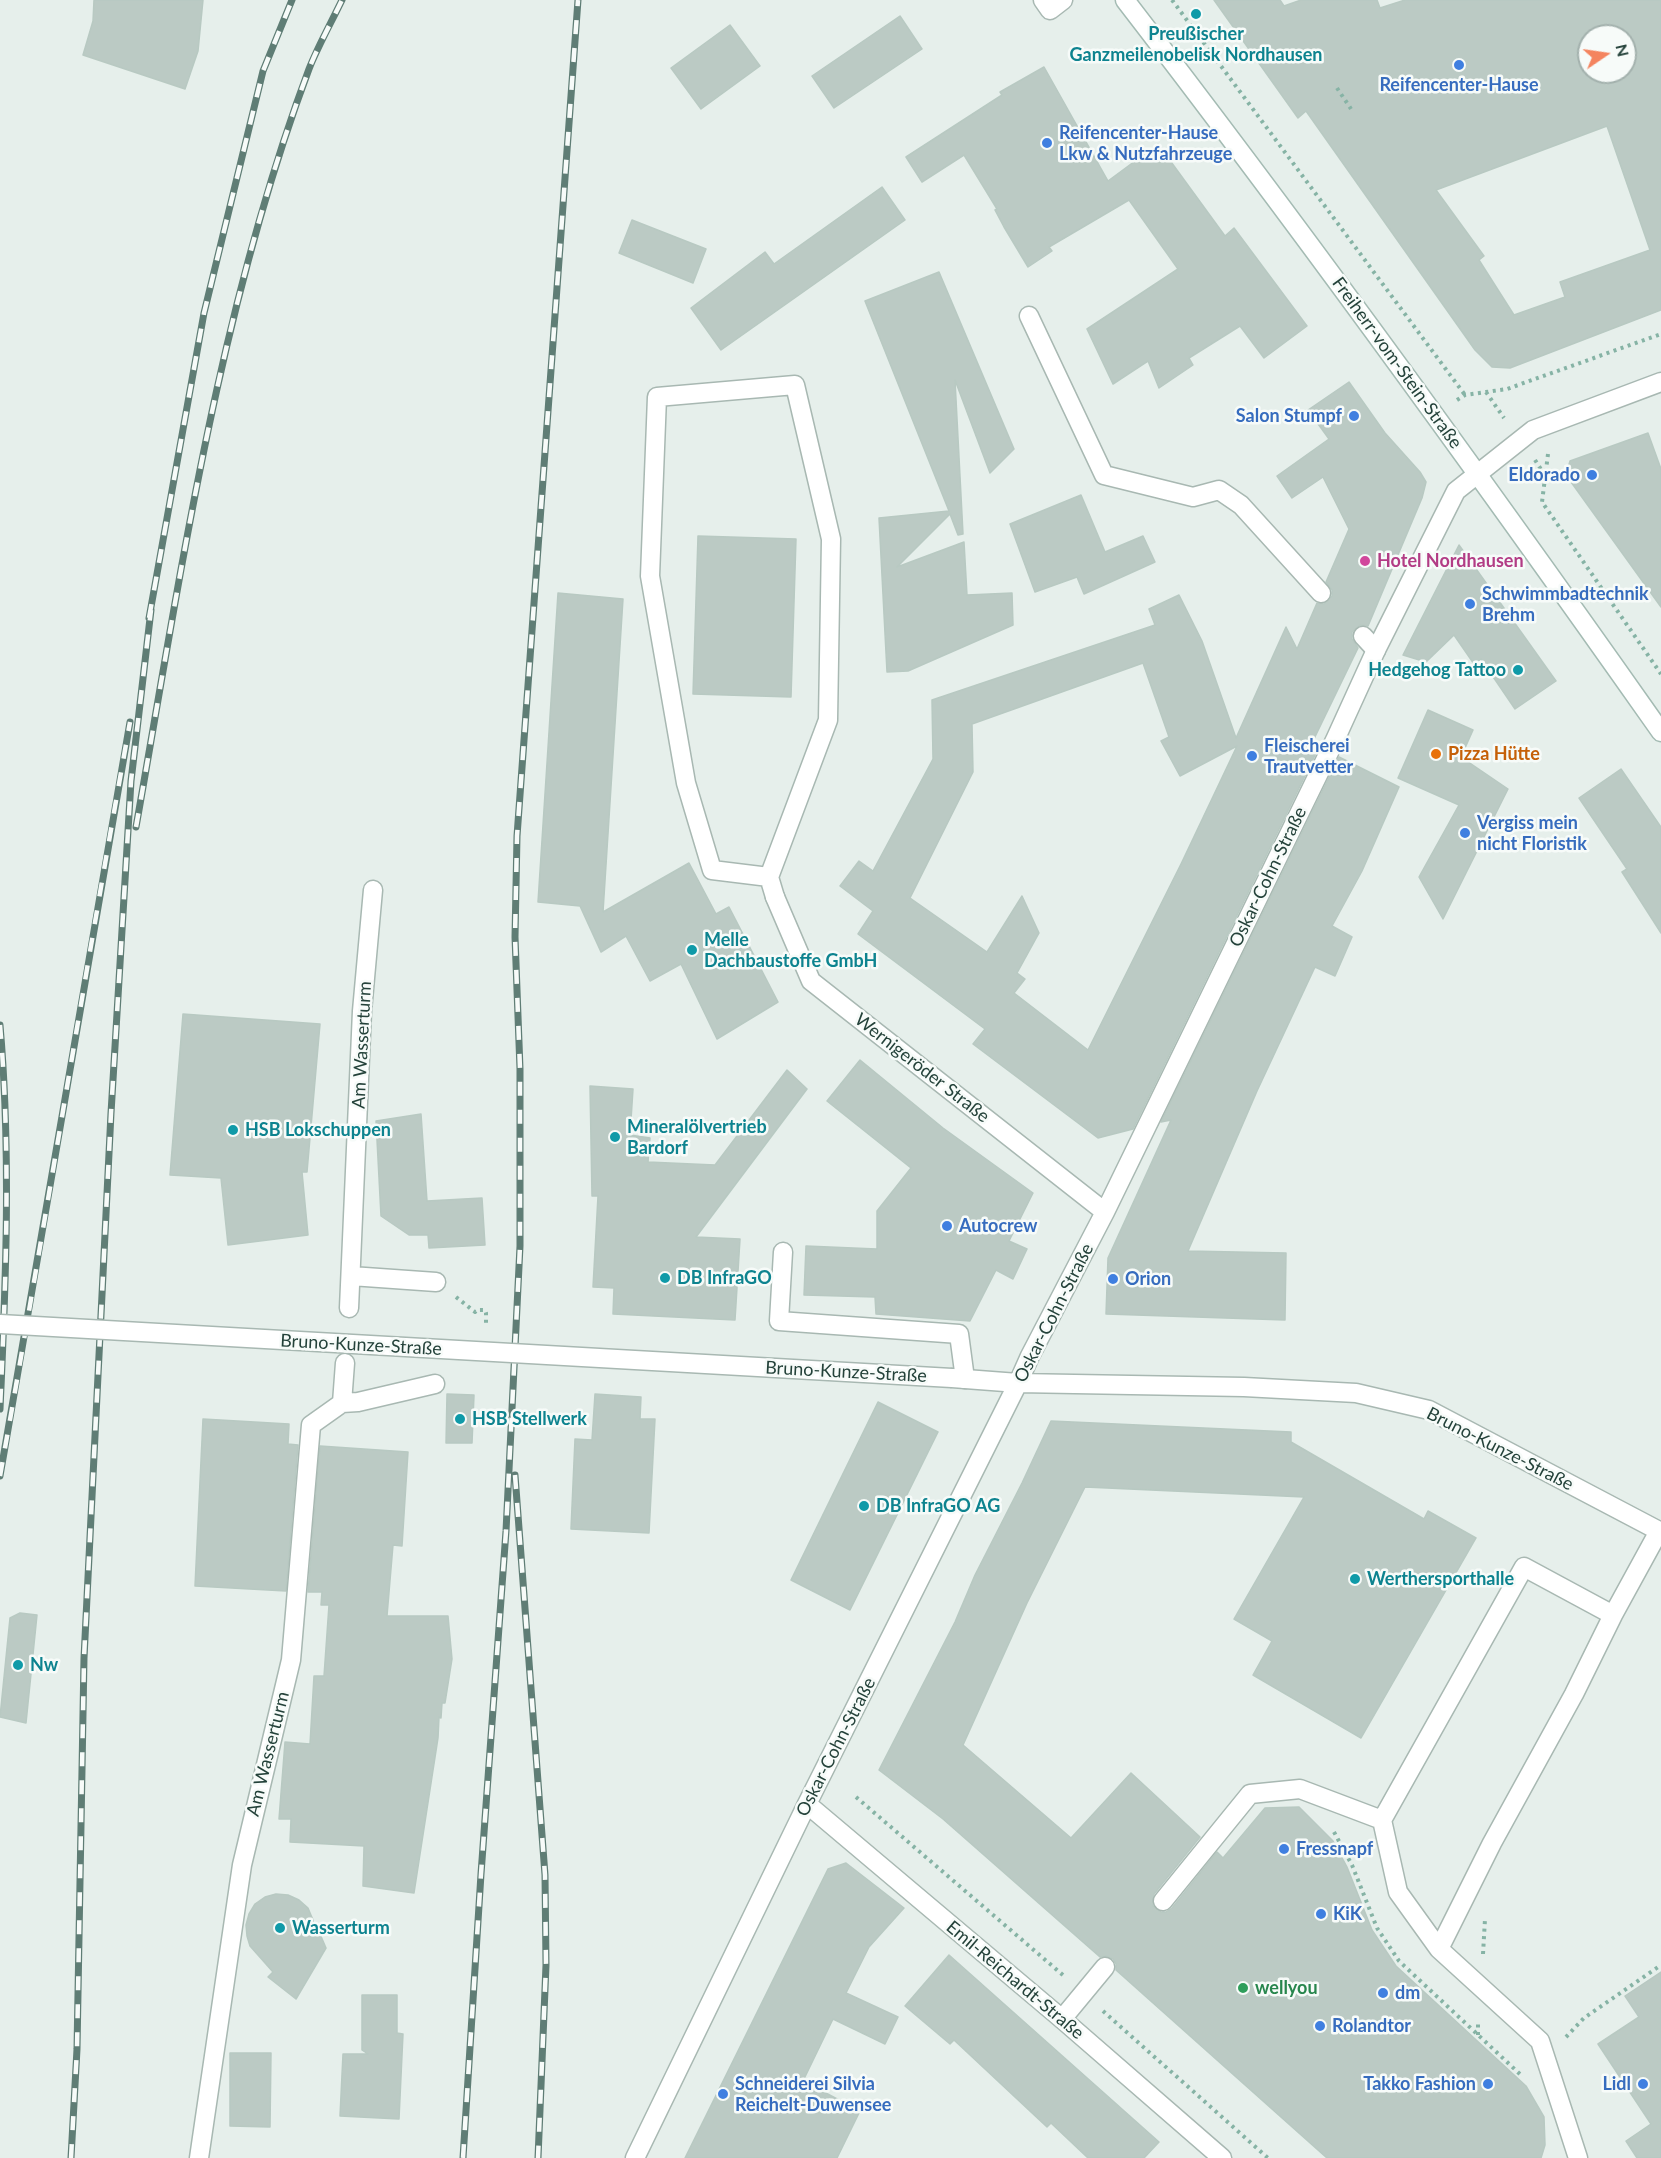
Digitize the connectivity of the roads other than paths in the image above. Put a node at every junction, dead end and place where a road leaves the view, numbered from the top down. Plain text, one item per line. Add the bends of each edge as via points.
1 (1043, 0) edge
2 (1063, 0) edge
3 (1125, 0) edge
4 (1029, 316) dead end
5 (1661, 382) edge
6 (1478, 473) junction
7 (1321, 593) dead end
8 (1364, 636) dead end
9 (1376, 650) junction
10 (1661, 732) edge
11 (769, 877) junction
12 (373, 890) dead end
13 (1105, 1212) junction
14 (783, 1252) dead end
15 (351, 1276) junction
16 (436, 1281) dead end
17 (349, 1308) dead end
18 (0, 1324) edge
19 (345, 1363) dead end
20 (958, 1379) junction
21 (1018, 1383) junction
22 (435, 1384) dead end
23 (342, 1403) junction
24 (1660, 1532) edge
25 (1614, 1615) junction
26 (807, 1804) junction
27 (1382, 1820) junction
28 (1163, 1901) dead end
29 (1439, 1949) junction
30 (1105, 1967) dead end
31 (1062, 2019) junction
32 (199, 2158) edge
33 (635, 2158) edge
34 (1222, 2158) edge
35 (1578, 2158) edge

1 - 2 street via 1050,10
3 - 6 street, Freiherr-vom-Stein-Straße
4 - 7 street via 1104,475 1193,497 1219,490 1241,505
5 - 6 street, Oskar-Cohn-Straße via 1533,430
6 - 9 street, Oskar-Cohn-Straße via 1456,491
6 - 10 street, Freiherr-vom-Stein-Straße
8 - 9 street
9 - 13 street, Oskar-Cohn-Straße
11 - 11 street via 828,720 831,539 795,385 657,397 650,576 686,783 712,870
11 - 13 street, Wernigeröder Straße via 811,981
12 - 15 street, Am Wasserturm via 362,1011
13 - 21 street, Oskar-Cohn-Straße
14 - 20 street via 779,1321 959,1334
15 - 16 street
15 - 17 street, Am Wasserturm
18 - 20 street, Bruno-Kunze-Straße, bridge
19 - 23 street
20 - 21 street, Bruno-Kunze-Straße
21 - 24 street, Bruno-Kunze-Straße via 1356,1393 1429,1410
21 - 26 street, Oskar-Cohn-Straße
22 - 23 street
23 - 32 street, Am Wasserturm via 311,1425 291,1660 242,1865
24 - 25 street
25 - 27 street via 1524,1567
25 - 29 street
26 - 31 street, Emil-Reichardt-Straße
26 - 33 street, Oskar-Cohn-Straße
27 - 28 street via 1300,1789 1250,1794
27 - 29 street via 1398,1892
29 - 35 street via 1540,2041
30 - 31 street
31 - 34 street, Emil-Reichardt-Straße

